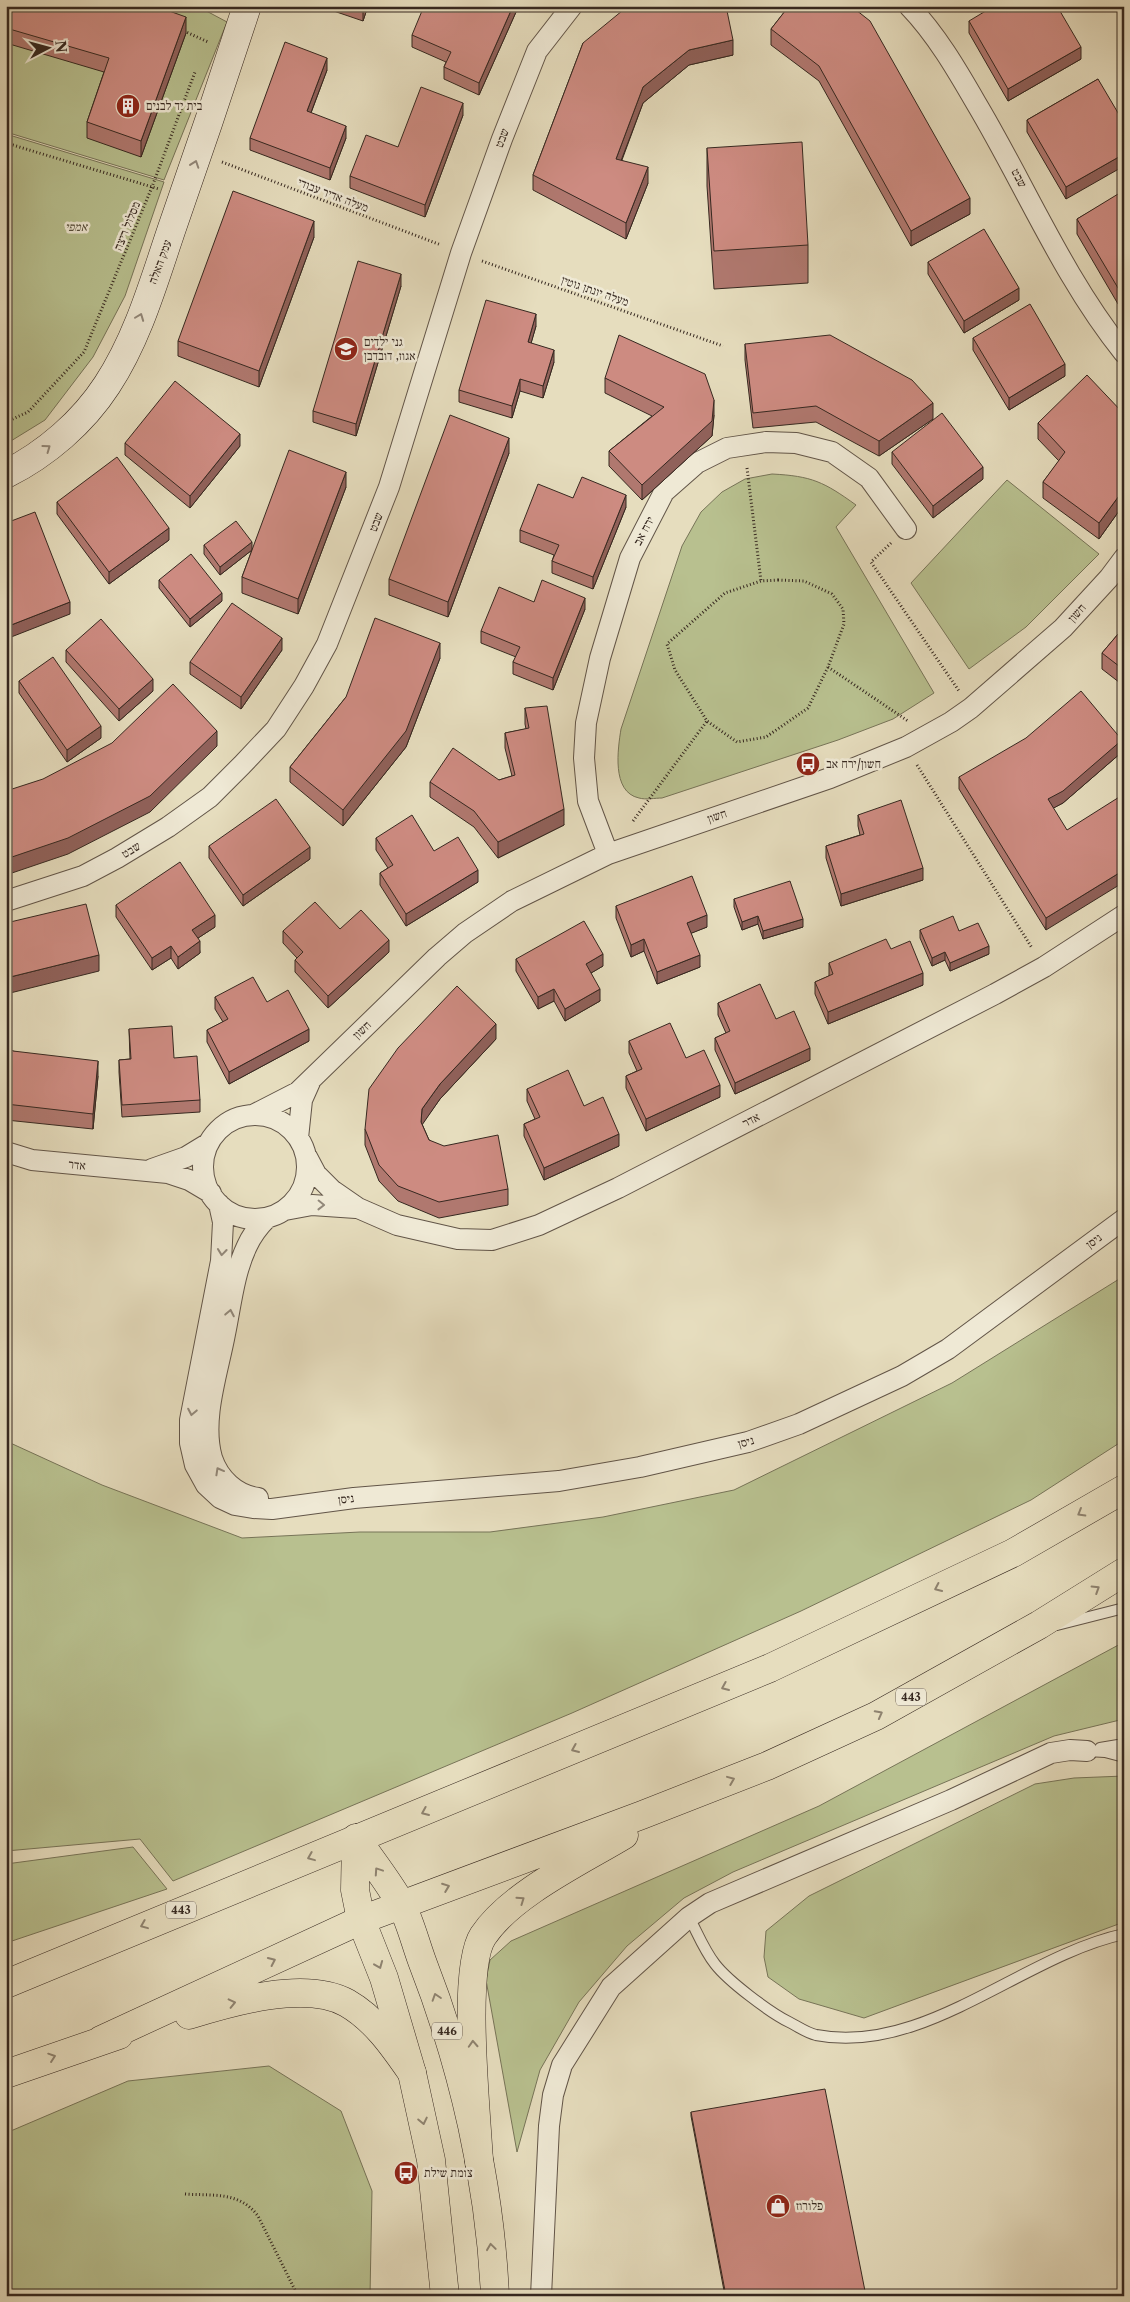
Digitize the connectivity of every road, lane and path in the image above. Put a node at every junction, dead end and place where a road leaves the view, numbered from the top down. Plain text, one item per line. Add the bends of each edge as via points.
1 (247, 6) edge
2 (572, 6) edge
3 (909, 6) edge
4 (182, 31) edge
5 (210, 32) dead end
6 (207, 41) junction
7 (204, 50) dead end
8 (232, 52) junction
9 (197, 68) dead end
10 (6, 143) edge
11 (198, 152) junction
12 (152, 187) junction
13 (183, 197) junction
14 (462, 253) junction
15 (723, 346) dead end
16 (1124, 353) edge
17 (6, 422) edge
18 (745, 446) junction
19 (6, 474) edge
20 (906, 529) joint
21 (1124, 558) edge
22 (761, 581) junction
23 (828, 667) junction
24 (971, 708) junction
25 (706, 721) junction
26 (928, 735) junction
27 (906, 747) junction
28 (632, 823) dead end
29 (608, 854) junction
30 (6, 901) edge
31 (1124, 915) edge
32 (1044, 967) junction
33 (310, 1080) junction
34 (253, 1115) junction
35 (298, 1138) junction
36 (209, 1143) junction
37 (6, 1152) edge
38 (307, 1157) junction
39 (148, 1170) junction
40 (215, 1198) junction
41 (358, 1208) junction
42 (285, 1210) junction
43 (266, 1218) junction
44 (1124, 1219) edge
45 (1124, 1489) edge
46 (310, 1504) junction
47 (1124, 1572) edge
48 (1124, 1608) edge
49 (1022, 1634) junction
50 (1124, 1744) edge
51 (1087, 1751) junction
52 (1124, 1757) edge
53 (686, 1798) junction
54 (356, 1838) junction
55 (401, 1904) junction
56 (689, 1917) junction
57 (361, 1920) junction
58 (1124, 1934) edge
59 (108, 1940) junction
60 (6, 1972) edge
61 (6, 1984) edge
62 (101, 2040) junction
63 (412, 2073) junction
64 (6, 2074) edge
65 (479, 2162) junction
66 (185, 2194) dead end
67 (298, 2296) edge
68 (446, 2296) edge
69 (495, 2296) edge
70 (542, 2296) edge

1 - 8 street, עמק האלה
2 - 14 street, שבט via 537,51
3 - 16 street, שבט via 962,80 1006,153 1075,282
4 - 6 path
5 - 6 path
6 - 7 path
6 - 8 path
8 - 11 street, עמק האלה
9 - 12 path, מסלול ריצה
10 - 12 path
13 -> 11 street, עמק האלה
11 - 14 path, מעלה אדיר עבודי
12 - 13 path
12 - 17 path, מסלול ריצה via 84,352 28,412
19 -> 13 street, עמק האלה via 54,443 107,385 139,321
14 - 15 path, מעלה יונתן גוטין
14 - 30 street, שבט via 389,487 362,559 327,644 276,729 210,797 168,828 83,876
18 - 20 street, ירח אב via 766,442 796,443 832,452 869,478
18 - 22 path
18 - 29 street, ירח אב via 727,448 697,463 664,492 630,558 600,658 586,723 584,758 588,801
20 - 24 path via 871,562
21 - 24 street, חשון via 1063,628
22 - 23 path via 804,581 832,594 843,609 844,624
22 - 25 path via 725,593 667,644 675,670
23 - 25 path via 808,708 766,737 737,742
23 - 26 path
24 - 26 street, חשון
25 - 28 path
26 - 27 street, חשון
27 - 29 street, חשון via 830,778
27 - 32 path
29 - 33 street, חשון via 512,901 465,932
31 - 32 street, אדר
32 - 41 street, אדר via 636,1179 539,1225 492,1240 458,1238 397,1225
33 - 34 street, חשון via 291,1097
33 - 35 street, חשון via 302,1100
34 - 35 street via 276,1119
34 - 36 street via 242,1116 226,1124
35 - 38 street
36 - 39 street, אדר via 171,1164
36 - 40 street via 203,1166 204,1179
37 - 39 street, אדר via 42,1161
38 - 41 street, אדר via 321,1179
38 - 42 street via 308,1170 301,1192
39 - 40 street, אדר via 190,1180
40 - 43 street via 241,1217
40 -> 46 street, ניסן via 224,1222 221,1261 190,1420 190,1443 195,1465 206,1485 220,1498 235,1505 272,1509
42 -> 41 street, אדר via 312,1205
42 - 43 street
46 -> 43 street, ניסן via 252,1497 235,1490 223,1479 216,1466 209,1440 210,1410 236,1279 247,1246
44 - 46 street, ניסן via 948,1349 902,1376 808,1420 748,1442 640,1467 559,1481
45 -> 54 main road, 443 via 1012,1553 770,1668
49 -> 47 main road, 443
48 - 49 lane
53 -> 49 main road, 443 via 767,1766 876,1716
50 - 51 lane
51 - 52 lane
51 - 56 street via 1051,1753 710,1904
55 -> 53 main road, 443
65 -> 53 main road via 472,1969 482,1937 501,1914 547,1881
55 -> 54 main road, 446
54 - 57 main road via 355,1890
54 -> 59 main road, 443
55 - 57 main road, 443
65 -> 55 main road, 446 via 453,2050
56 - 58 lane via 715,1964 770,2012 814,2034 859,2038 935,2017 1040,1965 1098,1940
56 - 70 street via 611,1988 562,2065 549,2126
62 -> 57 main road, 443
57 -> 63 main road via 384,1978
59 - 60 main road
59 - 61 main road, 443
62 -> 63 main road via 232,2002 293,1992 346,2003 373,2023
64 -> 62 main road, 443
63 -> 68 main road via 431,2160
69 -> 65 main road, 446
66 - 67 path via 240,2199 250,2205

